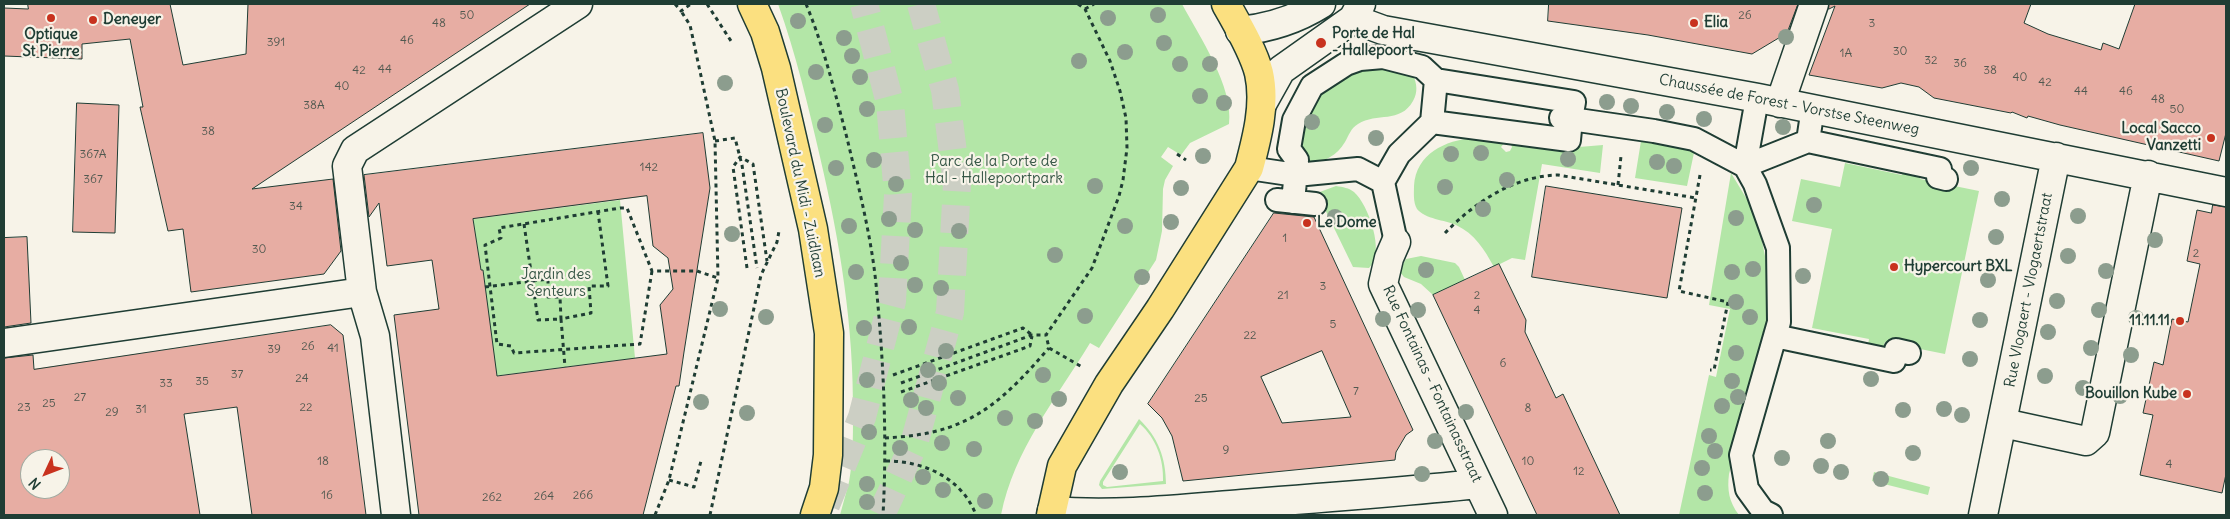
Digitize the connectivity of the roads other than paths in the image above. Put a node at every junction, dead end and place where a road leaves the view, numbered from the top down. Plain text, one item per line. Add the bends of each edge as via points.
1 (578, 4) edge
2 (752, 4) edge
3 (1226, 4) edge
4 (1321, 4) edge
5 (1814, 4) edge
6 (1352, 9) edge
7 (1240, 31) junction
8 (1427, 66) junction
9 (1262, 104) junction
10 (1768, 107) junction
11 (1566, 119) junction
12 (1432, 122) junction
13 (2056, 157) junction
14 (1745, 166) junction
15 (1249, 168) junction
16 (1296, 175) junction
17 (2148, 176) junction
18 (1946, 179) dead end
19 (1383, 182) junction
20 (2226, 192) edge
21 (1295, 202) dead end
22 (1396, 242) joint
23 (362, 292) junction
24 (1775, 336) junction
25 (4, 343) edge
26 (1909, 353) dead end
27 (2002, 423) junction
28 (1478, 484) junction
29 (1051, 513) edge
30 (396, 515) edge
31 (815, 515) edge
32 (1493, 515) edge
33 (1771, 515) edge
34 (1983, 515) edge

1 - 23 street via 355,150 348,166
2 - 31 main road, Boulevard du Midi - Zuidlaan via 776,68 813,229 829,333 828,455 824,488
3 - 7 main road
4 - 7 street via 1283,22
5 - 10 street
6 - 9 street via 1281,70
6 - 10 street, Chaussée de Forest - Vorstse Steenweg via 1383,30
7 - 9 main road via 1259,73
8 - 11 street via 1574,102
8 - 12 street
8 - 16 street via 1383,57 1360,59 1308,80 1282,152 1297,160
9 - 15 main road
10 - 13 street, Chaussée de Forest - Vorstse Steenweg
10 - 14 street
11 - 12 street via 1569,140
11 - 14 street via 1623,135 1694,139 1704,148
12 - 19 street via 1400,154
13 - 17 street, Chaussée de Forest - Vorstse Steenweg
13 - 27 street, Rue Vlogaert - Vlogaertstraat
14 - 18 street via 1809,131 1883,161 1940,169 1938,177
14 - 24 street via 1755,184 1778,248 1778,322
15 - 16 street
15 - 29 main road via 1109,384 1062,466
16 - 19 street via 1358,169
16 - 21 street
17 - 20 street, Chaussée de Forest - Vorstse Steenweg
17 - 27 street via 2095,433 2086,441
19 - 22 street, Rue Fontainas - Fontainasstraat
22 - 28 street, Rue Fontainas - Fontainasstraat via 1382,284
23 - 25 street
23 - 30 street via 375,336
24 - 26 street via 1848,347 1894,361 1896,350
24 - 33 street via 1741,455 1747,488 1763,511
27 - 34 street, Rue Vlogaert - Vlogaertstraat
28 - 29 street via 1157,511
28 - 32 street, Rue Fontainas - Fontainasstraat

